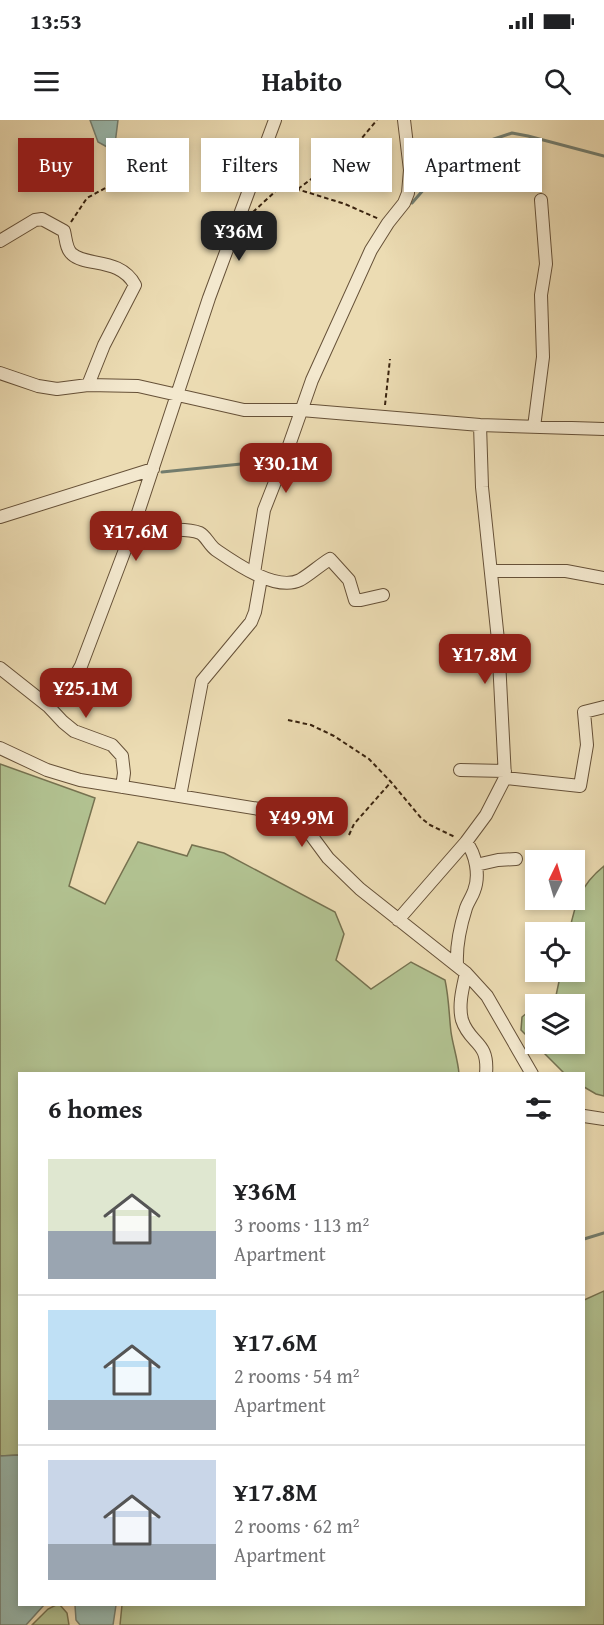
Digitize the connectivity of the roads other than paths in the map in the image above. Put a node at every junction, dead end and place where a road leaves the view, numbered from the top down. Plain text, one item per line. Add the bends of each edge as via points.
1 (276, 120) edge
2 (404, 120) edge
3 (541, 200) dead end
4 (0, 241) edge
5 (0, 373) edge
6 (88, 385) junction
7 (177, 394) junction
8 (301, 410) junction
9 (480, 425) junction
10 (534, 427) junction
11 (604, 429) edge
12 (153, 469) junction
13 (0, 517) edge
14 (131, 534) junction
15 (491, 571) junction
16 (257, 575) junction
17 (604, 578) edge
18 (383, 596) dead end
19 (0, 668) edge
20 (48, 706) junction
21 (604, 707) edge
22 (0, 748) edge
23 (460, 770) dead end
24 (505, 774) junction
25 (122, 787) junction
26 (180, 796) junction
27 (466, 842) junction
28 (516, 859) dead end
29 (476, 865) junction
30 (398, 920) junction
31 (462, 968) junction
32 (486, 1072) edge
33 (531, 1072) edge
34 (585, 1116) edge
35 (604, 1119) edge

1 - 7 street
2 - 8 street via 410,182 404,202 371,250
3 - 10 street via 546,264 541,295 543,357
4 - 6 street via 42,219 64,231 71,254 111,265 135,285
5 - 6 street via 57,389
6 - 7 street via 138,386
7 - 8 street via 244,410
7 - 12 street
8 - 9 street
8 - 16 street via 264,510
9 - 10 street
9 - 15 street
10 - 11 street
12 - 13 street
12 - 14 street
14 - 16 street via 197,532 214,549
14 - 20 street via 81,666
15 - 17 street via 566,571
15 - 24 street
16 - 18 street via 288,583 299,581 330,559 349,580 355,600
16 - 26 street via 251,622 202,681
19 - 20 street
20 - 25 street via 74,731 117,750 122,756
21 - 24 street via 584,712 587,745 580,786
22 - 25 street via 47,770
23 - 24 street
24 - 27 street via 486,815
25 - 26 street
26 - 30 street via 259,809 292,820 311,835 360,889
27 - 29 street
27 - 30 street
28 - 29 street
29 - 31 street via 475,890 466,907 456,947
30 - 31 street
31 - 32 street via 462,1021 484,1049
31 - 33 street via 487,996
34 - 35 street

